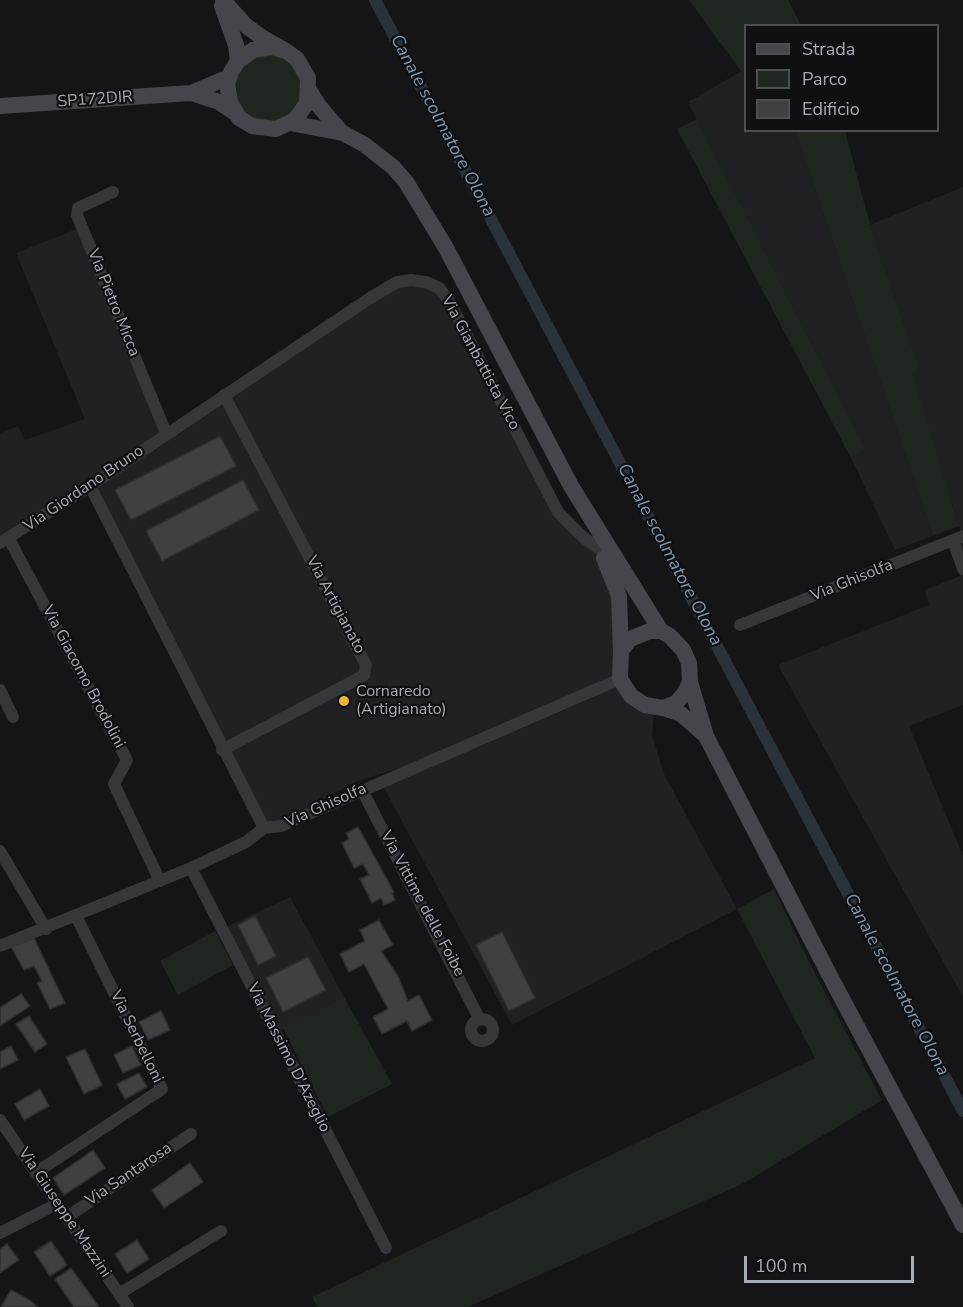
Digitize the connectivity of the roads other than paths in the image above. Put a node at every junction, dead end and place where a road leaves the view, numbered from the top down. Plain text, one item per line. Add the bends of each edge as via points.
1 (221, 0) edge
2 (286, 51) junction
3 (238, 60) junction
4 (229, 77) junction
5 (309, 90) junction
6 (191, 93) junction
7 (0, 106) edge
8 (235, 112) junction
9 (290, 123) junction
10 (343, 133) junction
11 (113, 192) dead end
12 (224, 395) junction
13 (166, 433) junction
14 (90, 486) junction
15 (571, 486) junction
16 (958, 538) edge
17 (5, 541) edge
18 (600, 549) junction
19 (963, 569) edge
20 (740, 625) dead end
21 (661, 631) junction
22 (621, 651) junction
23 (620, 679) junction
24 (690, 681) junction
25 (0, 690) edge
26 (663, 708) junction
27 (13, 717) dead end
28 (706, 736) junction
29 (222, 750) junction
30 (362, 790) junction
31 (264, 828) junction
32 (0, 851) edge
33 (191, 868) junction
34 (160, 881) junction
35 (76, 916) junction
36 (46, 929) junction
37 (0, 946) edge
38 (480, 1020) dead end
39 (0, 1120) edge
40 (191, 1134) dead end
41 (37, 1172) junction
42 (57, 1204) junction
43 (67, 1217) junction
44 (963, 1225) edge
45 (221, 1231) dead end
46 (0, 1233) edge
47 (386, 1248) dead end
48 (119, 1294) junction
49 (128, 1307) edge

1 - 2 main road via 245,25
1 - 3 main road
2 - 3 main road via 261,48
2 - 5 main road via 303,65
3 - 4 main road
4 - 6 main road
4 - 8 main road via 227,92
5 - 9 main road via 304,108
5 - 10 main road
6 - 7 main road, SP172DIR
6 - 8 main road
8 - 9 main road via 244,122 262,129
9 - 10 main road
10 - 15 main road via 393,167 415,195
11 - 13 street, Via Pietro Micca via 78,208 77,215
12 - 13 street, Via Gianbattista Vico
12 - 18 street, Via Gianbattista Vico via 397,282 426,282 439,288 448,299 558,512
12 - 29 street, Via Artigianato via 366,670 360,678
13 - 14 street, Via Giordano Bruno
14 - 17 street, Via Giordano Bruno
14 - 29 street
15 - 18 main road
15 - 21 main road
16 - 19 street
16 - 20 street, Via Ghisolfa
17 - 34 street, Via Giacomo Brodolini via 127,760 114,784
18 - 22 main road via 619,596
21 - 22 main road via 639,633
21 - 24 main road via 682,650 689,663
22 - 23 main road
23 - 26 main road via 631,696 645,705
23 - 30 street, Via Ghisolfa
24 - 26 main road via 675,703
24 - 28 main road
25 - 27 street
26 - 28 main road via 681,714
28 - 44 main road
29 - 31 street
30 - 31 street, Via Ghisolfa via 281,826
30 - 38 street, Via Vittime delle Foibe
31 - 33 street, Via Ghisolfa via 246,842
32 - 36 street
33 - 34 street, Via Ghisolfa
33 - 47 street, Via Massimo D'Azeglio
34 - 35 street, Via Ghisolfa
35 - 36 street, Via Ghisolfa
35 - 41 street, Via Serbelloni via 162,1089
36 - 37 street, Via Ghisolfa
39 - 41 street, Via Giuseppe Mazzini
40 - 43 street, Via Santarosa
41 - 42 street, Via Giuseppe Mazzini
42 - 43 street, Via Giuseppe Mazzini
42 - 46 street
43 - 48 street, Via Giuseppe Mazzini
45 - 48 street
48 - 49 street, Via Giuseppe Mazzini

